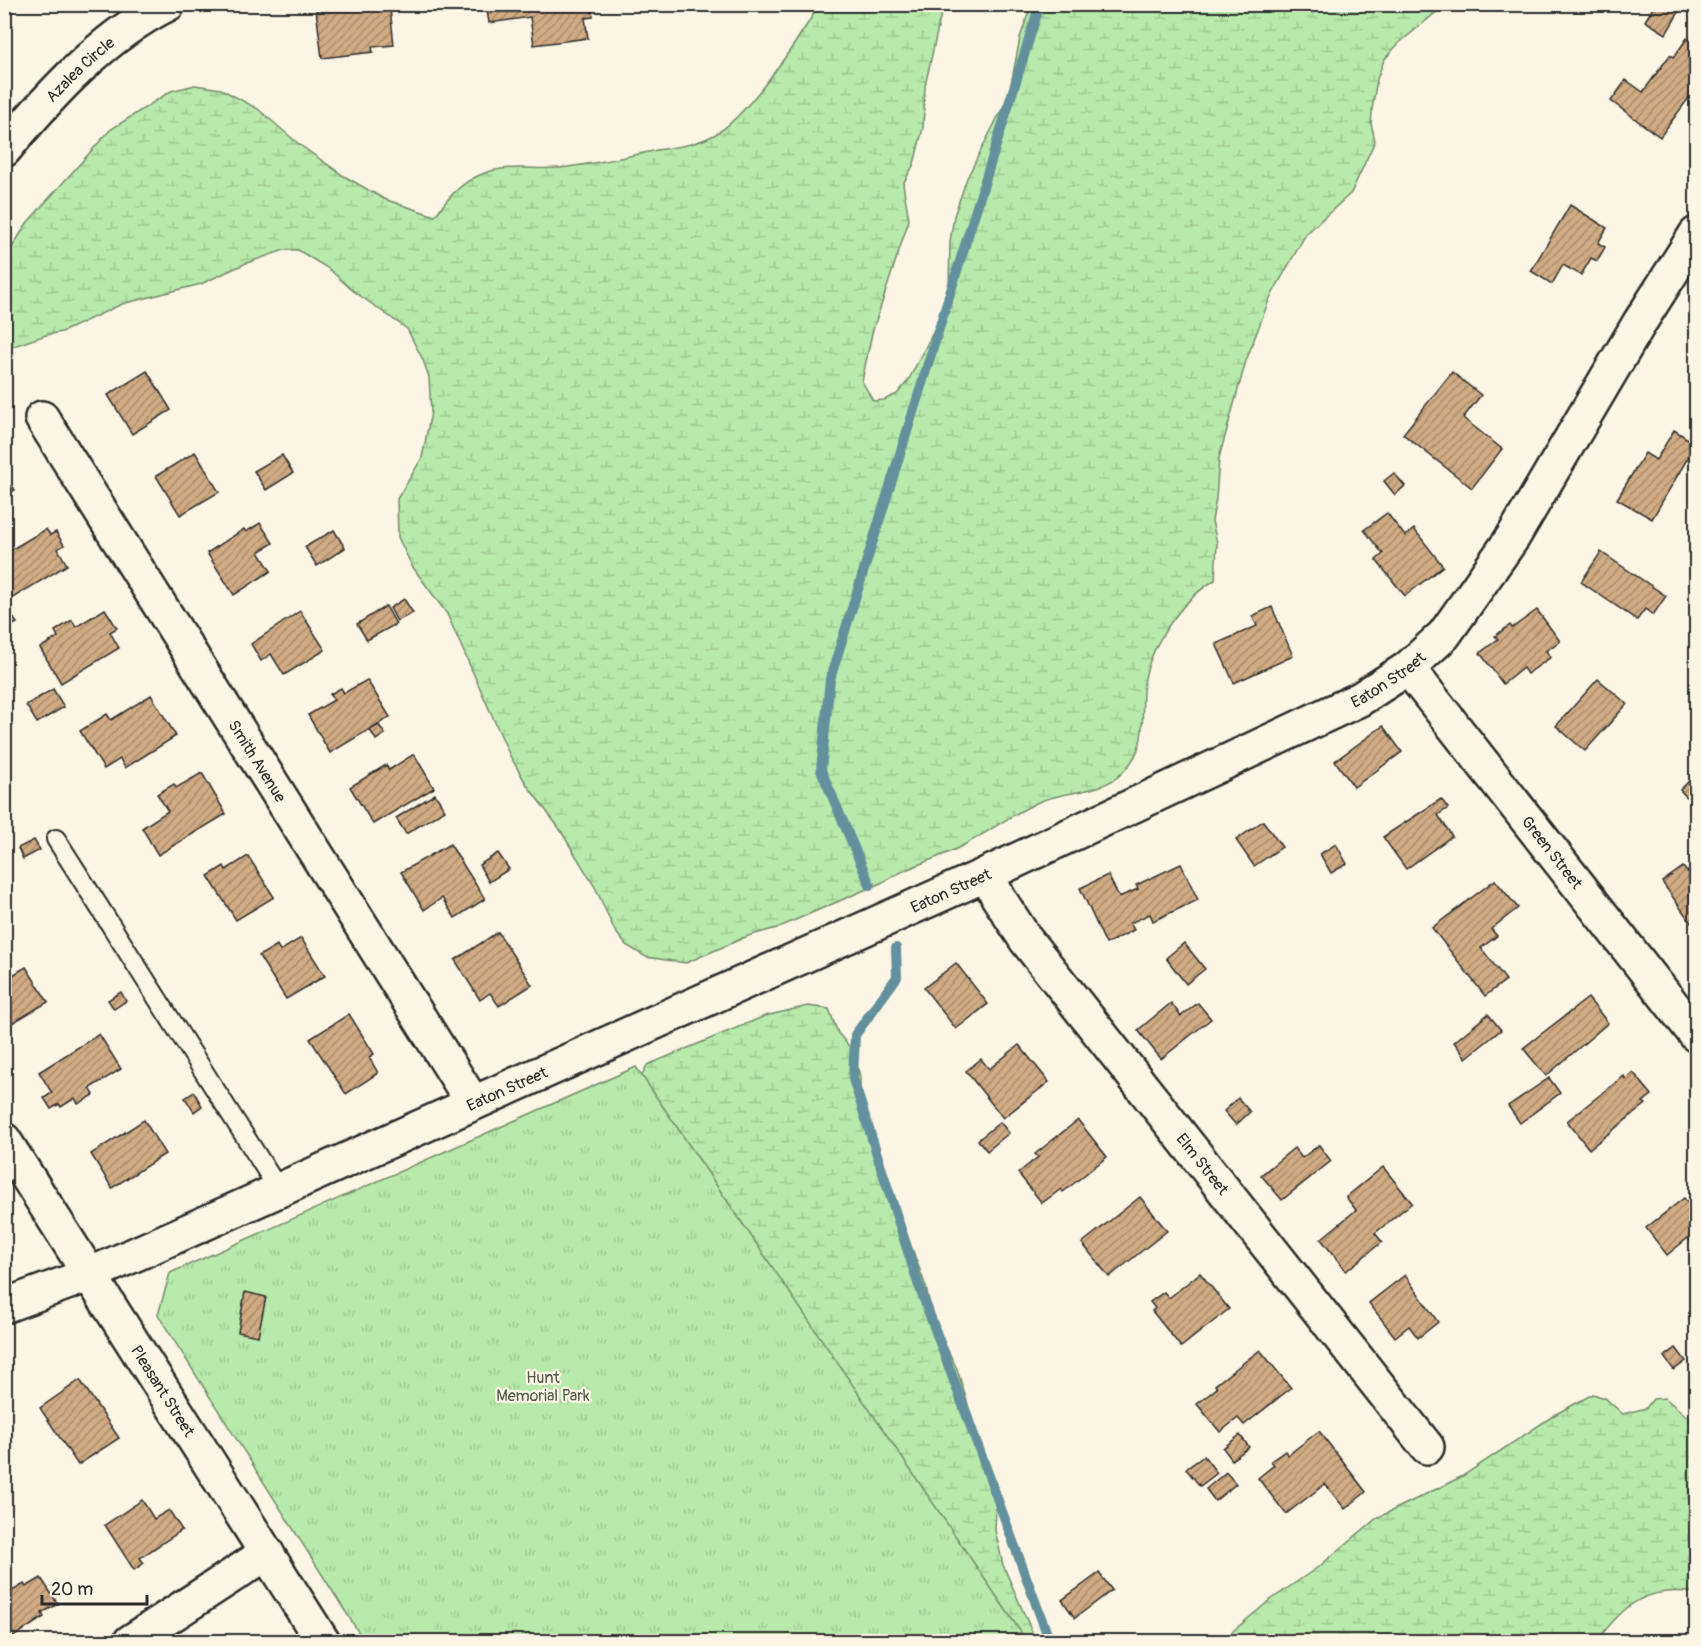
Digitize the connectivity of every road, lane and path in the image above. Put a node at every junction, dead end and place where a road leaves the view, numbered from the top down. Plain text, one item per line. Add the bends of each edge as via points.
1 (168, 4) edge
2 (4, 150) edge
3 (1696, 234) edge
4 (42, 418) dead end
5 (1408, 668) junction
6 (56, 839) dead end
7 (987, 874) junction
8 (1691, 1014) edge
9 (473, 1103) junction
10 (4, 1140) edge
11 (279, 1190) junction
12 (91, 1274) junction
13 (4, 1306) edge
14 (1427, 1447) dead end
15 (267, 1553) junction
16 (130, 1641) edge
17 (323, 1641) edge

1 - 2 street, Azalea Circle via 91,59 59,88
3 - 5 street, Eaton Street via 1513,537 1444,635
4 - 9 street, Smith Avenue
5 - 7 street, Eaton Street via 1360,699
5 - 8 street, Green Street
6 - 11 lane
7 - 9 street, Eaton Street
7 - 14 street, Elm Street via 1026,940
9 - 11 street, Eaton Street
10 - 12 street, Pleasant Street
11 - 12 street, Eaton Street
12 - 13 street, Eaton Street
12 - 15 street, Pleasant Street
15 - 16 street
15 - 17 street, Pleasant Street

